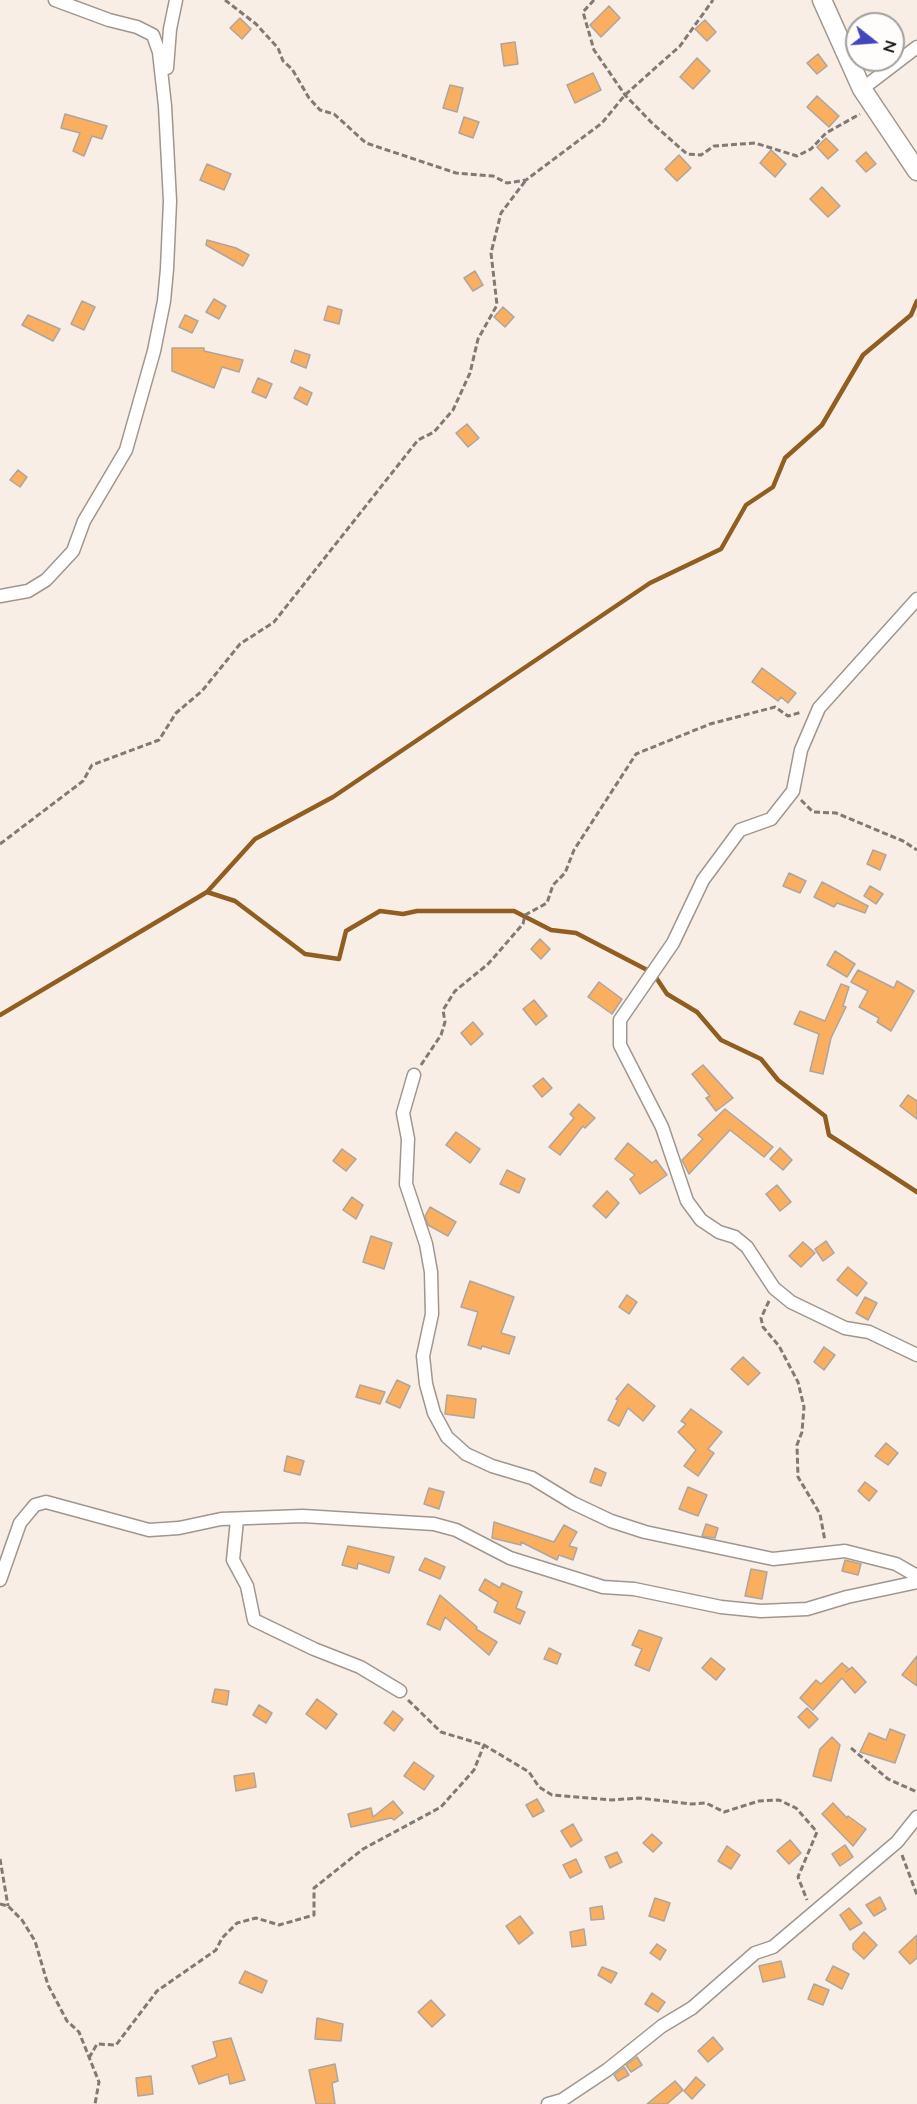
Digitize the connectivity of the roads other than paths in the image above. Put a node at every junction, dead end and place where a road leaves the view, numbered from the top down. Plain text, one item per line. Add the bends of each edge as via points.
1 (55, 0) edge
2 (176, 0) edge
3 (822, 0) edge
4 (917, 47) edge
5 (862, 89) junction
6 (165, 106) junction
7 (917, 171) edge
8 (0, 596) edge
9 (917, 599) edge
10 (414, 1075) road end
11 (917, 1355) edge
12 (237, 1520) junction
13 (917, 1575) edge
14 (0, 1580) edge
15 (917, 1582) edge
16 (400, 1691) road end
17 (917, 1817) edge
18 (548, 2104) edge

1 - 6 street via 153,35 159,52
2 - 6 street via 170,28
3 - 5 street
4 - 5 street
5 - 7 street
6 - 8 street via 170,201 164,301 129,441 84,521 73,551 46,580 28,591
9 - 11 street via 819,708 801,750 793,791 771,819 740,830 703,880 673,943 620,1020 620,1045 662,1127 687,1201 701,1220 747,1247 774,1288 791,1302 845,1328 869,1332
10 - 13 street via 403,1113 408,1138 406,1184 431,1272 432,1314 423,1356 426,1384 434,1413 447,1437 466,1454 532,1478 573,1503 645,1532 773,1559 845,1551 896,1564
12 - 14 street via 149,1530 40,1503 20,1523
12 - 15 street via 303,1516 434,1524 456,1530 519,1561 603,1587 761,1611 807,1609
12 - 16 street via 233,1560 247,1586 254,1620 360,1667
17 - 18 street via 897,1842 773,1947 755,1953 692,2008 662,2026 607,2070 561,2100

